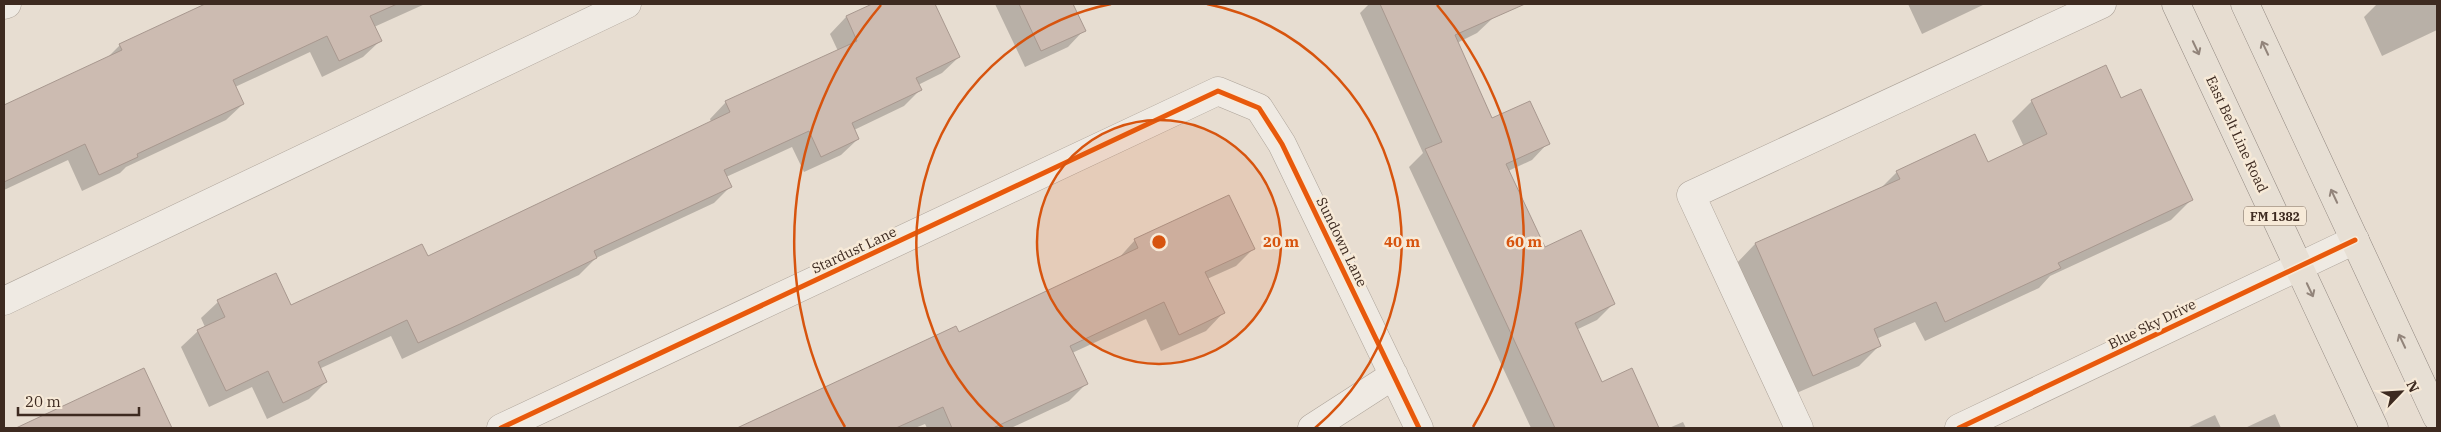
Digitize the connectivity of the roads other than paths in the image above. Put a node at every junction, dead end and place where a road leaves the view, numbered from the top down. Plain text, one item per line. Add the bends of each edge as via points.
1 (7, 4) edge
2 (627, 4) edge
3 (2102, 4) edge
4 (2176, 4) edge
5 (2245, 4) edge
6 (4, 5) edge
7 (1218, 91) joint
8 (2354, 240) junction
9 (2299, 266) junction
10 (4, 301) edge
11 (1394, 375) junction
12 (2437, 417) edge
13 (501, 428) edge
14 (1312, 428) edge
15 (1420, 428) edge
16 (1799, 428) edge
17 (1959, 428) edge
18 (2374, 428) edge

1 - 6 street
2 - 10 street
3 - 16 street via 1691,195
4 -> 9 main road, East Belt Line Road / FM 1382
8 -> 5 main road
7 - 11 street, Sundown Lane via 1259,108 1282,144
7 - 13 street, Stardust Lane
8 - 9 street, Blue Sky Drive
12 -> 8 main road
9 - 17 street, Blue Sky Drive
9 -> 18 main road, East Belt Line Road / FM 1382
11 - 14 street
11 - 15 street, Sundown Lane

